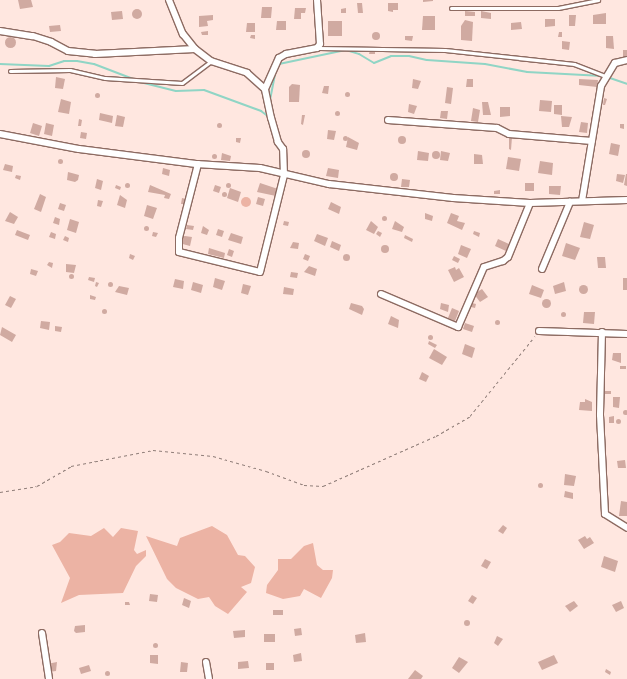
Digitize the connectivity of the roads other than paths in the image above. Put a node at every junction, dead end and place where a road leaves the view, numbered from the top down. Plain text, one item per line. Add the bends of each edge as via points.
1 (170, 0) edge
2 (317, 0) edge
3 (598, 0) edge
4 (451, 8) dead end
5 (0, 31) edge
6 (317, 48) junction
7 (195, 49) junction
8 (627, 60) edge
9 (211, 61) junction
10 (10, 71) dead end
11 (605, 76) junction
12 (265, 89) junction
13 (388, 120) dead end
14 (0, 134) edge
15 (592, 141) junction
16 (198, 164) junction
17 (284, 175) junction
18 (627, 200) edge
19 (582, 201) junction
20 (570, 202) junction
21 (530, 203) junction
22 (542, 269) dead end
23 (381, 294) dead end
24 (539, 331) road end
25 (602, 332) junction
26 (627, 334) edge
27 (627, 528) edge
28 (42, 633) dead end
29 (206, 662) dead end
30 (49, 679) edge
31 (210, 679) edge

1 - 7 street via 183,34
2 - 6 street via 320,44
3 - 4 lane via 558,8
5 - 7 street via 33,36 52,42 68,52
6 - 11 lane via 445,50 574,64
6 - 12 street via 279,58
7 - 9 street
8 - 11 street via 615,63
9 - 10 lane via 182,83 105,78 70,70
9 - 12 street via 247,73
11 - 15 street
12 - 17 street via 278,142 283,149
13 - 15 street via 497,128 509,134
14 - 16 street via 79,148
15 - 19 street
16 - 17 street via 260,168
16 - 17 street via 179,238 179,252 260,272
17 - 21 street via 308,181 375,190
18 - 19 street
19 - 20 street
20 - 21 street
20 - 22 street
21 - 23 street via 508,257 484,267 458,327
24 - 25 street
25 - 26 street
25 - 27 street via 600,415 605,514
28 - 30 street
29 - 31 street

